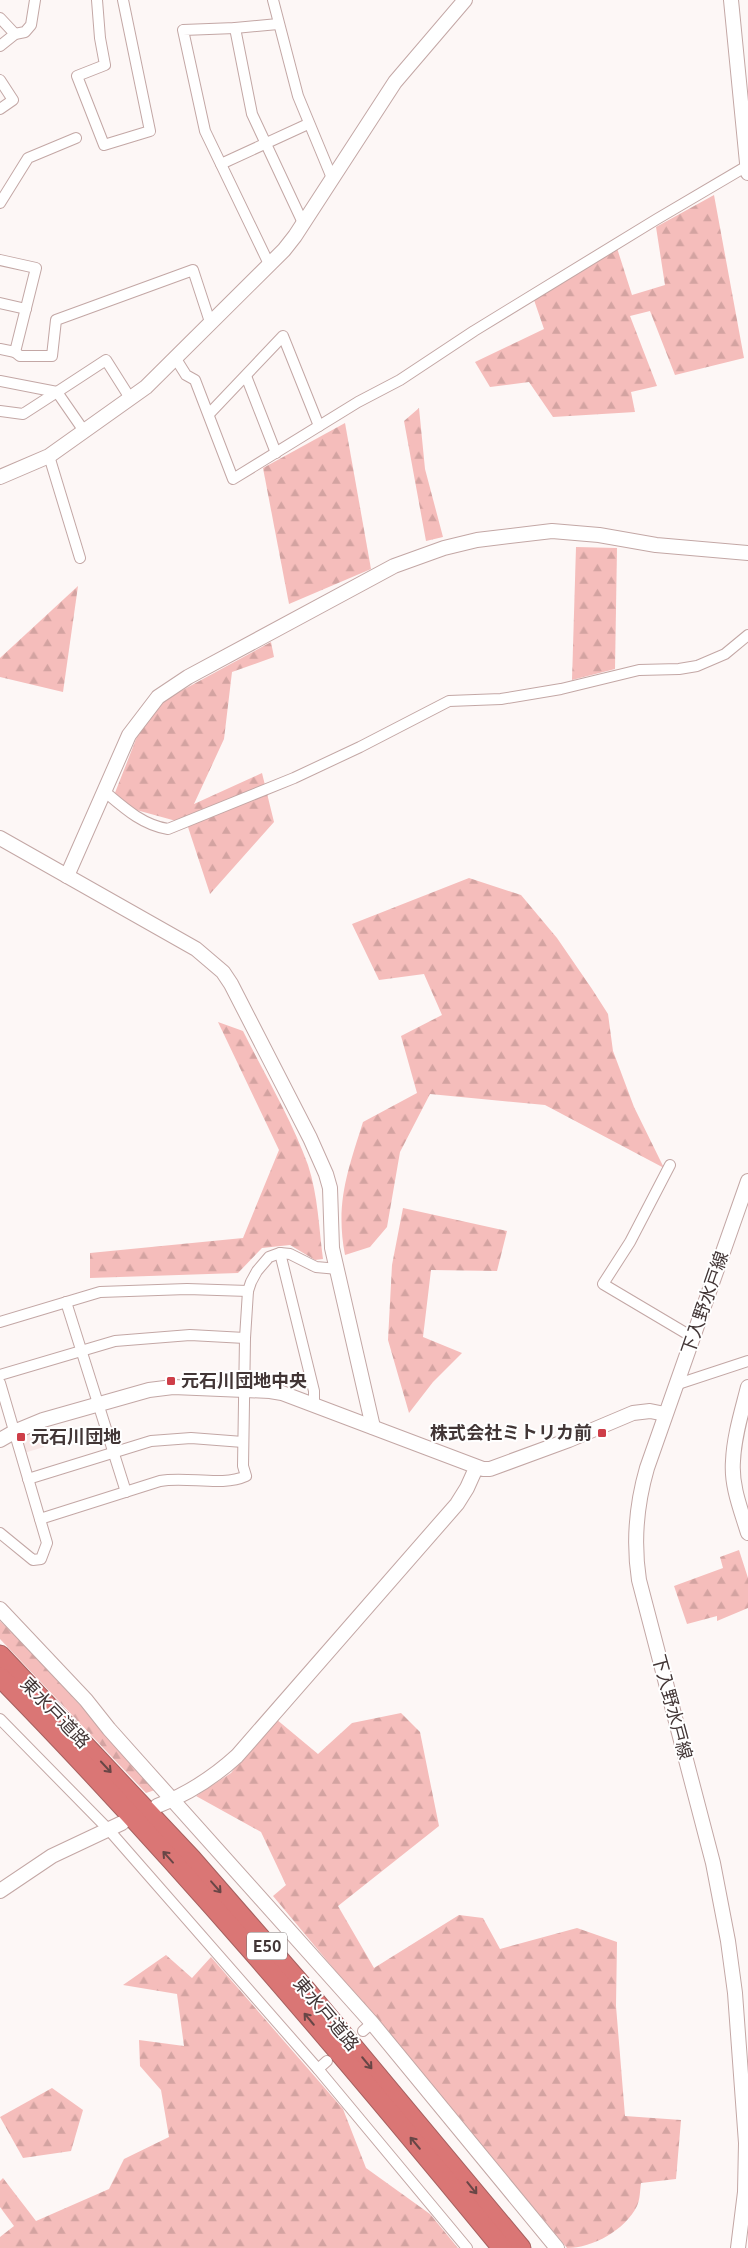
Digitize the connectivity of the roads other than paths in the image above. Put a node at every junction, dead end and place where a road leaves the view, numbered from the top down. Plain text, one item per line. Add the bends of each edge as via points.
1 (35, 0) edge
2 (98, 0) edge
3 (123, 0) edge
4 (272, 0) edge
5 (465, 0) edge
6 (731, 0) edge
7 (0, 18) edge
8 (278, 24) junction
9 (235, 28) junction
10 (15, 34) junction
11 (0, 46) edge
12 (0, 80) edge
13 (0, 109) edge
14 (308, 124) junction
15 (76, 138) dead end
16 (265, 142) junction
17 (221, 164) junction
18 (747, 165) edge
19 (332, 178) junction
20 (0, 203) edge
21 (303, 223) junction
22 (0, 260) edge
23 (269, 264) junction
24 (0, 303) edge
25 (26, 309) junction
26 (210, 322) junction
27 (0, 349) edge
28 (15, 352) junction
29 (176, 359) junction
30 (246, 376) junction
31 (0, 381) edge
32 (56, 392) junction
33 (130, 398) junction
34 (0, 411) edge
35 (208, 414) junction
36 (319, 426) junction
37 (84, 431) junction
38 (276, 452) junction
39 (49, 456) junction
40 (0, 477) edge
41 (748, 553) edge
42 (80, 558) dead end
43 (748, 635) edge
44 (104, 791) junction
45 (0, 838) edge
46 (67, 876) junction
47 (670, 1165) dead end
48 (748, 1181) edge
49 (280, 1253) junction
50 (338, 1269) junction
51 (248, 1291) junction
52 (66, 1302) junction
53 (0, 1322) edge
54 (245, 1338) junction
55 (694, 1338) junction
56 (82, 1350) junction
57 (748, 1361) edge
58 (0, 1375) edge
59 (0, 1383) edge
60 (675, 1385) junction
61 (748, 1387) edge
62 (246, 1390) junction
63 (97, 1405) junction
64 (314, 1405) junction
65 (665, 1414) junction
66 (373, 1427) junction
67 (14, 1432) junction
68 (0, 1440) edge
69 (243, 1442) junction
70 (113, 1452) junction
71 (476, 1468) junction
72 (28, 1479) junction
73 (126, 1492) junction
74 (40, 1519) junction
75 (0, 1533) edge
76 (748, 1534) edge
77 (0, 1608) edge
78 (0, 1656) edge
79 (0, 1677) edge
80 (0, 1719) edge
81 (174, 1799) junction
82 (157, 1806) dead end
83 (122, 1823) dead end
84 (108, 1829) junction
85 (0, 1891) edge
86 (327, 2061) dead end
87 (318, 2068) junction
88 (467, 2248) edge
89 (502, 2248) edge
90 (521, 2248) edge
91 (557, 2248) edge
92 (738, 2248) edge

1 - 10 street via 31,24 25,32
2 - 3 street via 105,65 77,76 104,145 150,131
4 - 8 street
5 - 19 street via 395,82
6 - 18 street
7 - 10 street
8 - 9 street
8 - 14 street
9 - 16 street via 252,114
9 - 17 street via 183,30 205,131
10 - 11 street
12 - 13 street via 13,100
14 - 16 street
14 - 19 street
15 - 20 street via 28,158
16 - 17 street
16 - 21 street
17 - 23 street
18 - 36 street via 474,331 400,380
19 - 21 street
21 - 23 street
22 - 25 street via 36,268
23 - 26 street
24 - 25 street
25 - 28 street
26 - 28 street via 193,270 56,320 52,356 20,356
26 - 29 street
27 - 28 street
29 - 33 street
29 - 35 street via 186,376 195,380
30 - 35 street
30 - 36 street via 283,336
30 - 38 street
31 - 32 street
32 - 33 street via 106,360
32 - 34 street via 23,414
32 - 37 street
33 - 37 street
35 - 38 street via 233,478
36 - 38 street
37 - 39 street
39 - 40 street
39 - 42 street
41 - 44 street via 552,531 477,540 394,566 158,697 137,723
43 - 44 street via 725,654 697,666 639,670 561,689 501,699 449,700 294,778 168,829 154,827
44 - 46 street
45 - 46 street
46 - 50 street via 184,942 223,972 321,1159 330,1188 332,1248
47 - 55 street via 630,1242 603,1284
48 - 55 street, 下入野水戸線
49 - 50 street via 290,1254 316,1267
49 - 51 street via 269,1257 260,1267
49 - 64 street via 314,1391
50 - 66 street
51 - 52 street via 100,1292
51 - 54 street
52 - 53 street
52 - 56 street
54 - 56 street via 180,1336 115,1341
54 - 62 street
55 - 60 street, 下入野水戸線
56 - 58 street
56 - 63 street
57 - 60 street
59 - 67 street
60 - 65 street, 下入野水戸線
61 - 76 street via 733,1462 736,1494
62 - 63 street via 173,1387 133,1393
62 - 64 street via 282,1393
62 - 69 street
63 - 67 street
63 - 70 street
64 - 66 street
65 - 71 street via 642,1410 490,1469
65 - 92 street, 下入野水戸線 via 638,1501 635,1548 639,1580 713,1863 728,1942 746,2143 745,2200
66 - 71 street
67 - 68 street
67 - 72 street
69 - 70 street via 173,1438
69 - 73 street via 246,1476 236,1480 174,1479
70 - 72 street
70 - 73 street
71 - 81 street via 457,1504 237,1756 210,1779
72 - 74 street
73 - 74 street
74 - 75 street via 47,1544 41,1559 33,1560
77 - 81 street
78 -> 90 highway, 東水戸道路 / E50 via 198,1866 313,1998
89 -> 79 highway, 東水戸道路 / E50 via 186,1877
80 - 84 street
81 - 82 street
81 - 91 street
83 - 84 street
84 - 85 street via 52,1856
84 - 87 street
86 - 87 street
87 - 88 street

